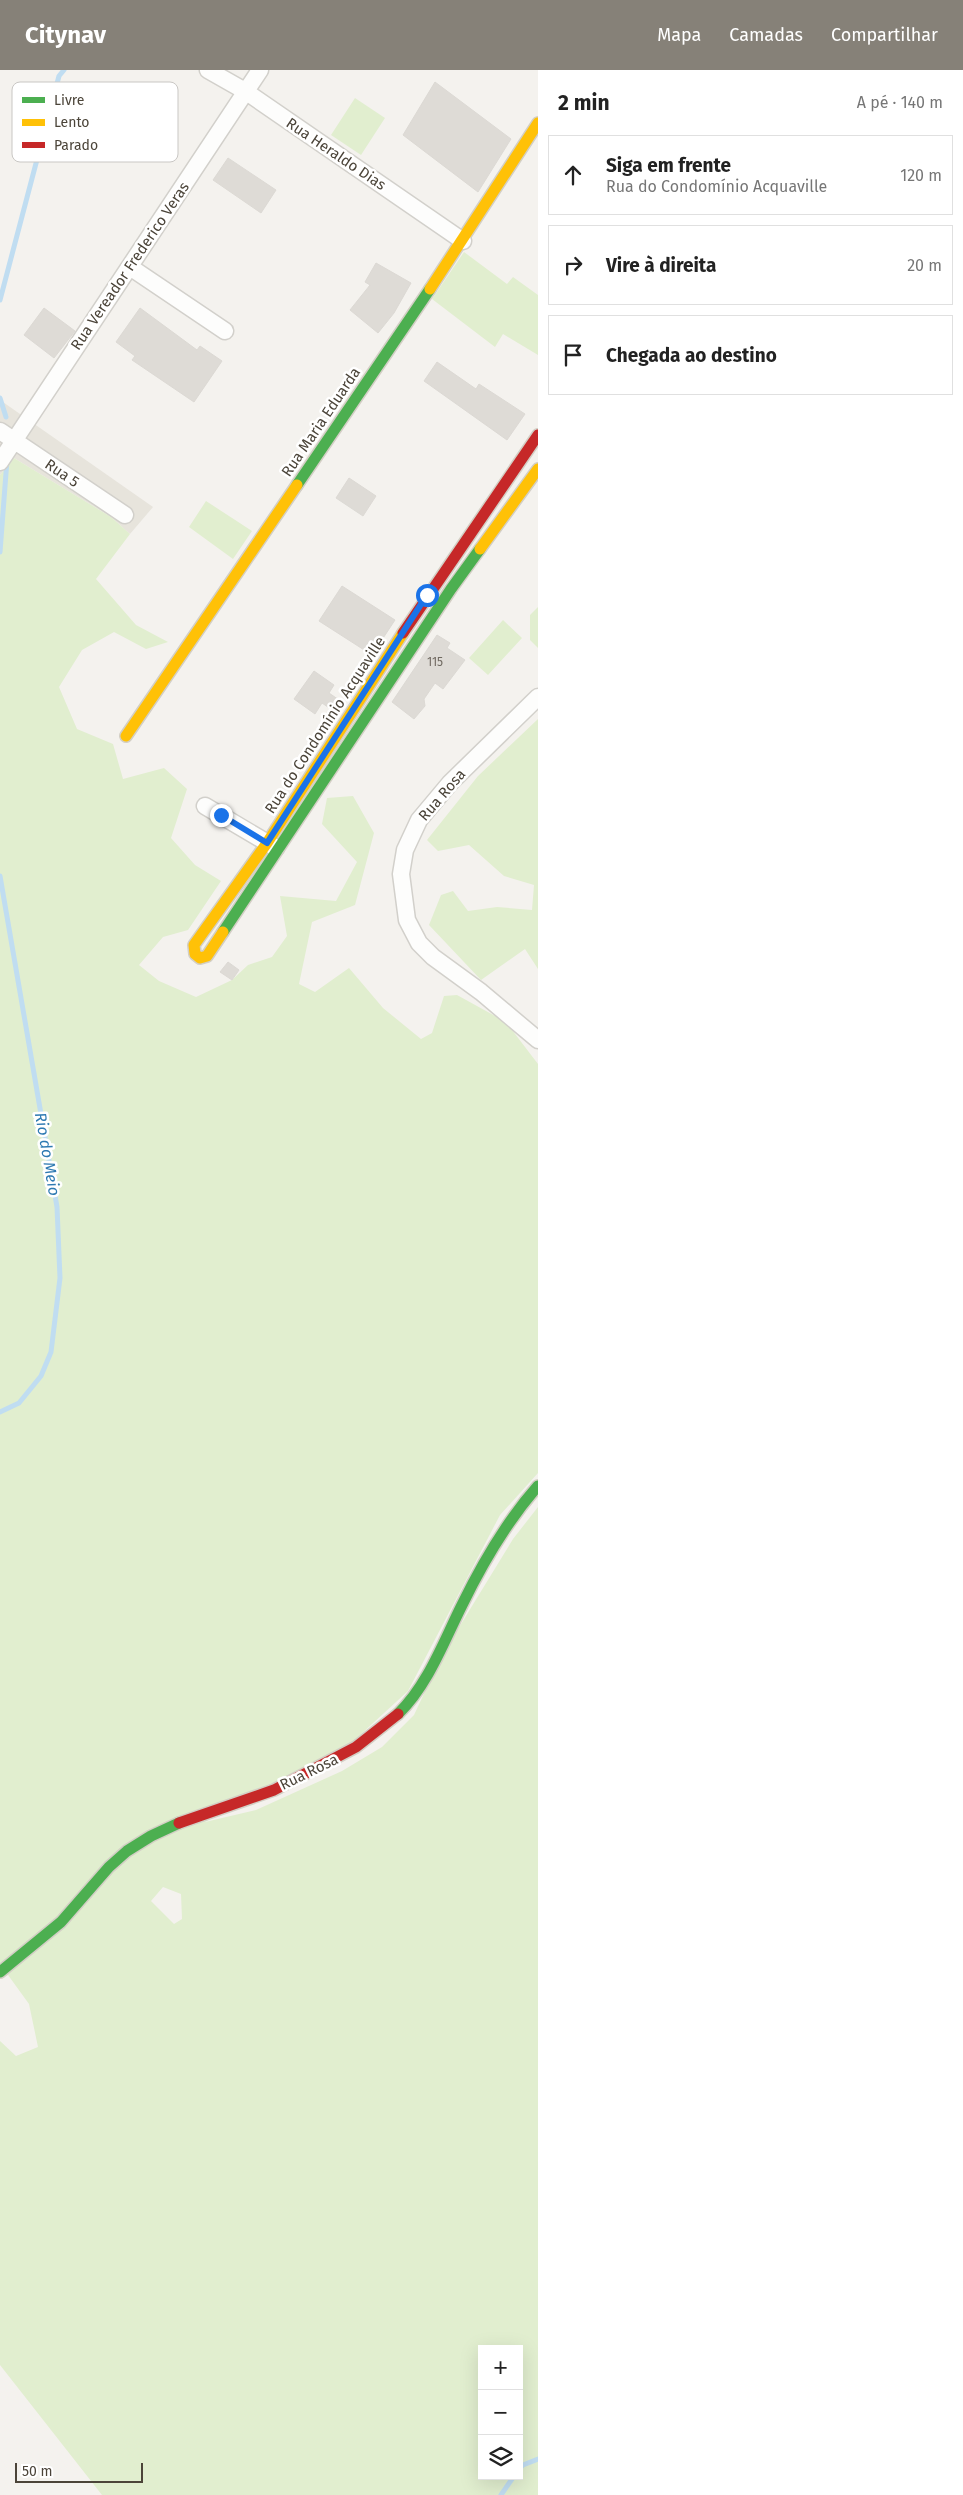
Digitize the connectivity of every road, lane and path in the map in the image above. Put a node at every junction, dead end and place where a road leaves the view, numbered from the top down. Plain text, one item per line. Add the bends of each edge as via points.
1 (208, 70) edge
2 (260, 70) edge
3 (245, 91) junction
4 (538, 123) edge
5 (462, 240) junction
6 (130, 267) junction
7 (224, 331) dead end
8 (0, 432) edge
9 (538, 435) edge
10 (14, 441) junction
11 (533, 453) edge
12 (0, 462) edge
13 (538, 469) edge
14 (125, 515) dead end
15 (437, 580) junction
16 (451, 589) junction
17 (373, 693) junction
18 (538, 697) edge
19 (126, 736) dead end
20 (205, 806) dead end
21 (274, 846) junction
22 (538, 1040) edge
23 (538, 1486) edge
24 (0, 1972) edge

1 - 3 street, Rua Heraldo Dias
2 - 3 street, Rua Vereador Frederico Veras
3 - 5 street, Rua Heraldo Dias
3 - 6 street, Rua Vereador Frederico Veras
4 - 5 street, Rua Maria Eduarda
5 - 19 street, Rua Maria Eduarda
6 - 7 street
6 - 10 street, Rua Vereador Frederico Veras
8 - 10 street, Rua 5
9 - 11 street, Rua do Condomínio Acquaville
10 - 12 street, Rua Vereador Frederico Veras
10 - 14 street, Rua 5
11 - 15 street, Rua do Condomínio Acquaville
13 - 16 street, Rua do Condomínio Acquaville
15 - 16 street
15 - 17 street, Rua do Condomínio Acquaville
16 - 17 street, Rua do Condomínio Acquaville
17 - 21 street, Rua do Condomínio Acquaville
17 - 21 street, Rua do Condomínio Acquaville
18 - 22 street, Rua Rosa via 450,784 420,820 405,850 401,874 407,920 419,943
20 - 21 street
21 - 21 street, Rua do Condomínio Acquaville via 194,945 195,954 200,958 207,956
23 - 24 street, Rua Rosa via 495,1543 406,1706 379,1733 349,1753 259,1796 184,1821 135,1845 115,1861 68,1915

